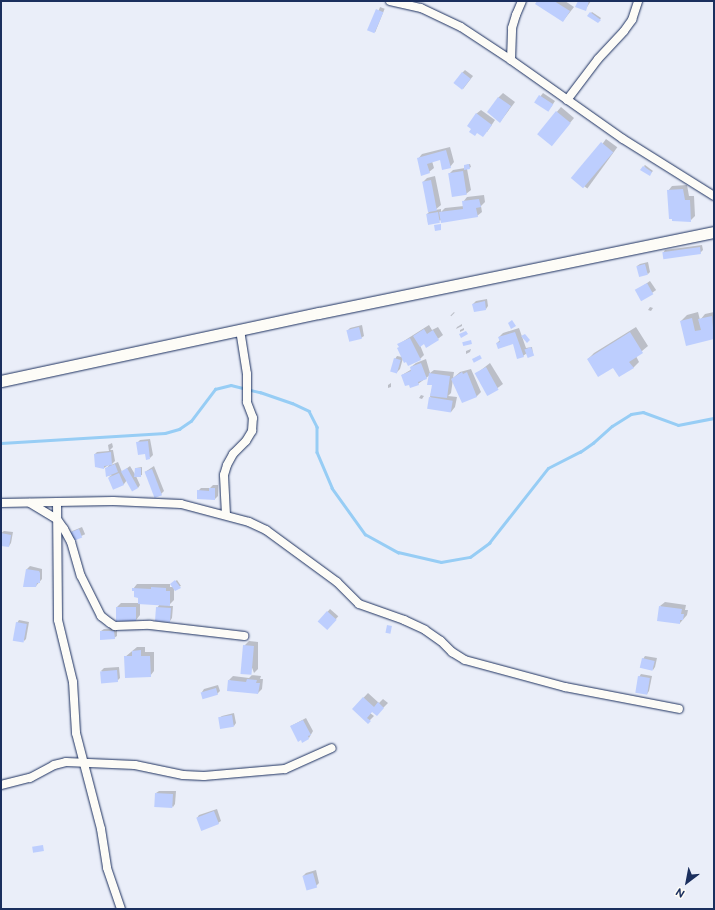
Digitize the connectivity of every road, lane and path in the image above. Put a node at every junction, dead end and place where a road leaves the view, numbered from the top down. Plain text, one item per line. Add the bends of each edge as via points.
1 (390, 1) edge
2 (522, 1) edge
3 (638, 1) edge
4 (511, 60) junction
5 (567, 100) junction
6 (714, 196) edge
7 (714, 232) edge
8 (240, 330) junction
9 (1, 381) edge
10 (30, 502) junction
11 (57, 502) junction
12 (1, 503) edge
13 (226, 515) junction
14 (57, 519) junction
15 (244, 636) dead end
16 (679, 709) dead end
17 (332, 748) dead end
18 (82, 763) junction
19 (1, 786) edge
20 (121, 909) edge

1 - 4 street via 421,8 446,19
2 - 4 street via 512,28
3 - 5 street via 632,20
4 - 5 street
5 - 6 street via 623,139
7 - 8 main road
8 - 9 main road
8 - 13 street via 248,384 246,395 253,418 252,430 246,441 227,464 224,475
10 - 11 street
10 - 12 street
10 - 14 street
11 - 13 street via 181,504
11 - 14 street
13 - 16 street via 266,530 337,582 359,604 425,630 465,660 565,687
14 - 15 street via 71,542 84,583 101,616 110,623 115,626 150,625
14 - 18 street via 58,620 73,682 76,733
17 - 18 street via 285,769 204,776 183,775 135,765
18 - 19 street via 66,762 54,765 30,778
18 - 20 street via 101,829 107,868

